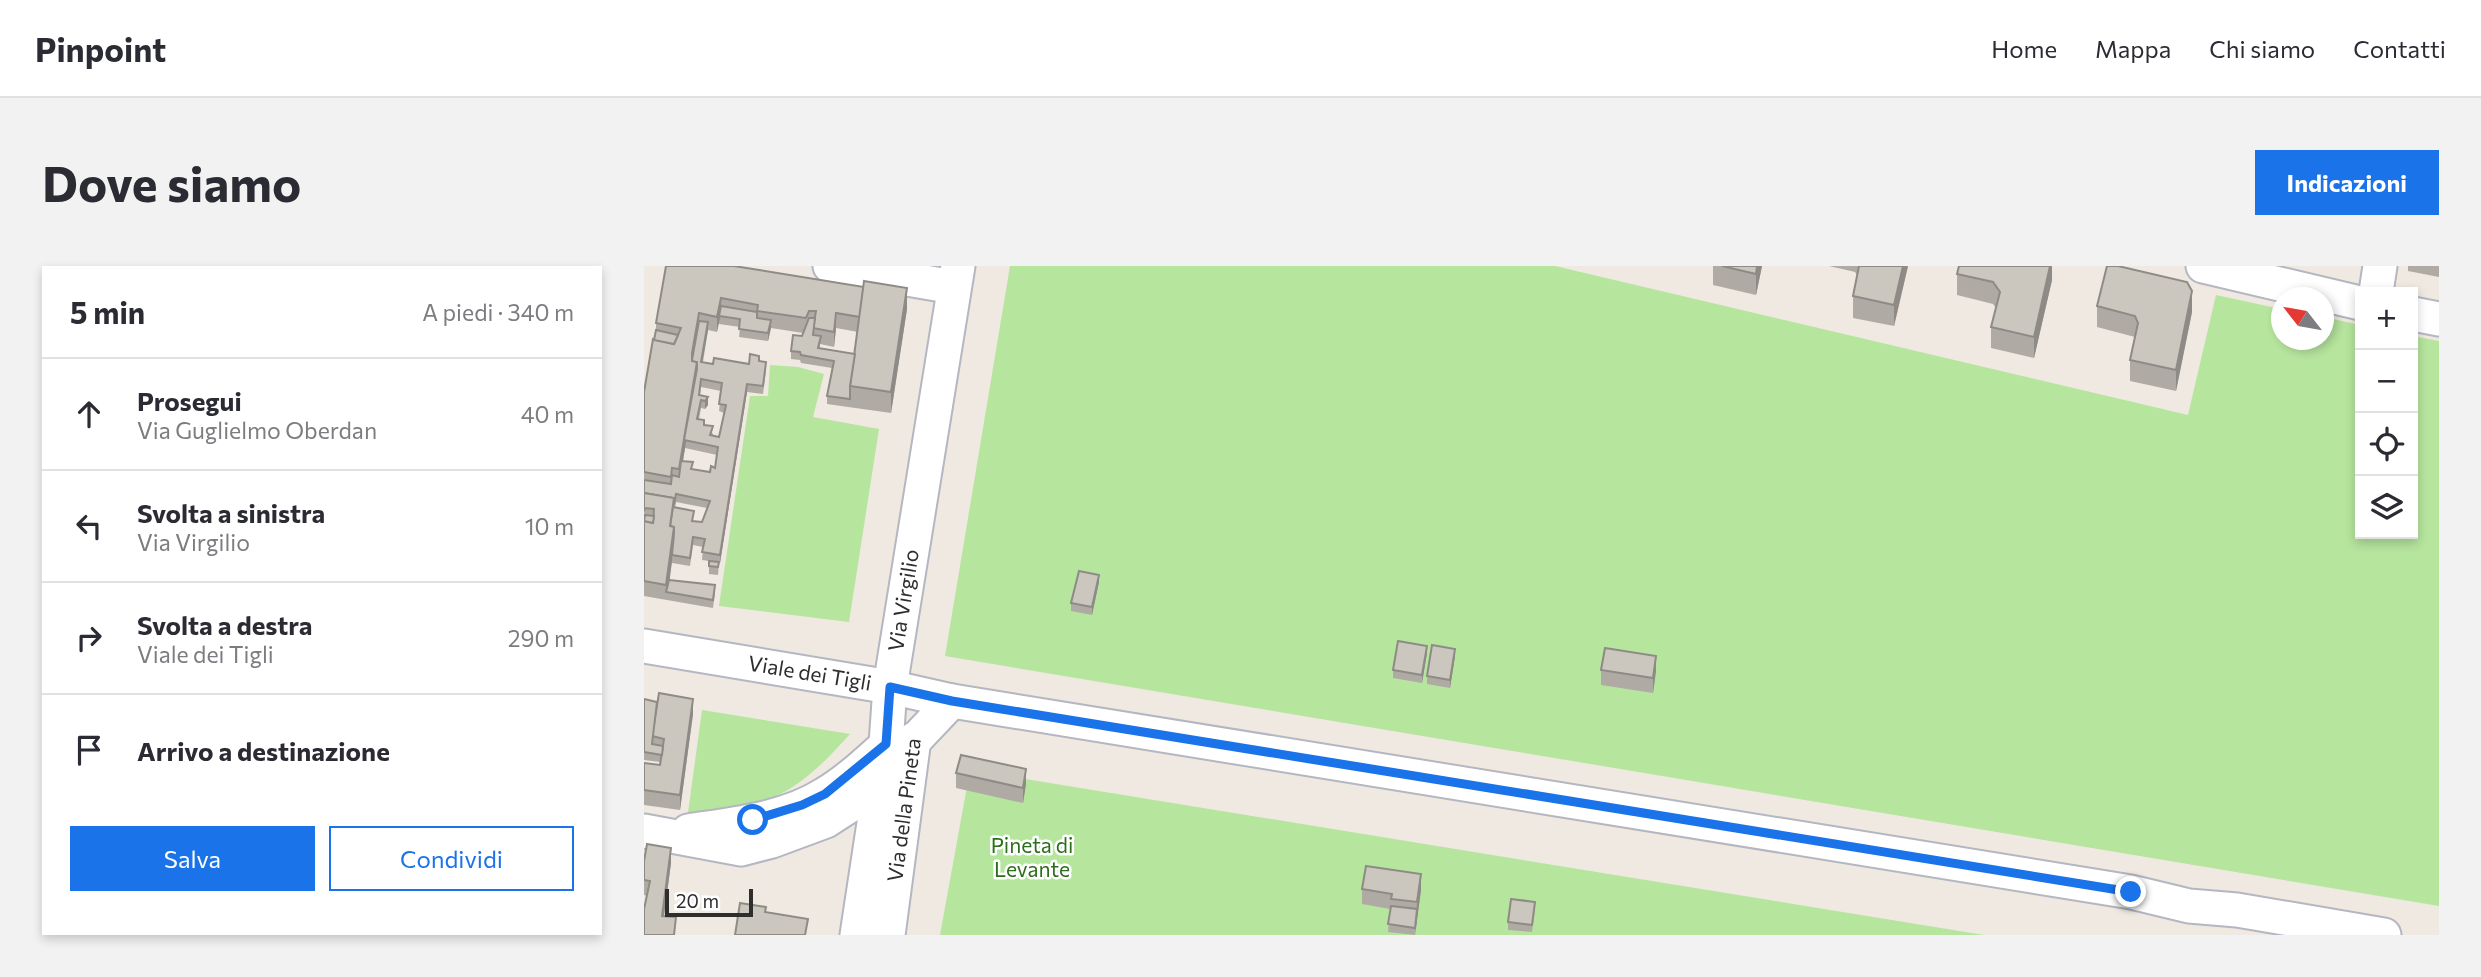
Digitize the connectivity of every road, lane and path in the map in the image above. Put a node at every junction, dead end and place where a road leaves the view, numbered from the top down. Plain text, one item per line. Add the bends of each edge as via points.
1 (830, 266) edge
2 (2203, 266) edge
3 (2380, 266) edge
4 (2282, 274) edge
5 (956, 277) edge
6 (2377, 287) edge
7 (2355, 301) edge
8 (2418, 315) edge
9 (2439, 319) edge
10 (644, 646) edge
11 (890, 687) junction
12 (952, 701) junction
13 (894, 753) junction
14 (655, 833) edge
15 (858, 935) edge
16 (888, 935) edge
17 (2384, 935) edge

1 - 5 street
2 - 4 street
3 - 6 street
4 - 7 street
5 - 11 street, Via Virgilio
8 - 9 street
10 - 11 street, Viale dei Tigli
11 - 12 street, Viale dei Tigli
11 - 13 street, Via Virgilio
12 - 13 street, Via della Pineta
12 - 17 street, Viale dei Tigli
13 - 14 street via 857,802 835,816 756,846 732,848
13 - 15 street, Via Virgilio
13 - 16 street, Via della Pineta

